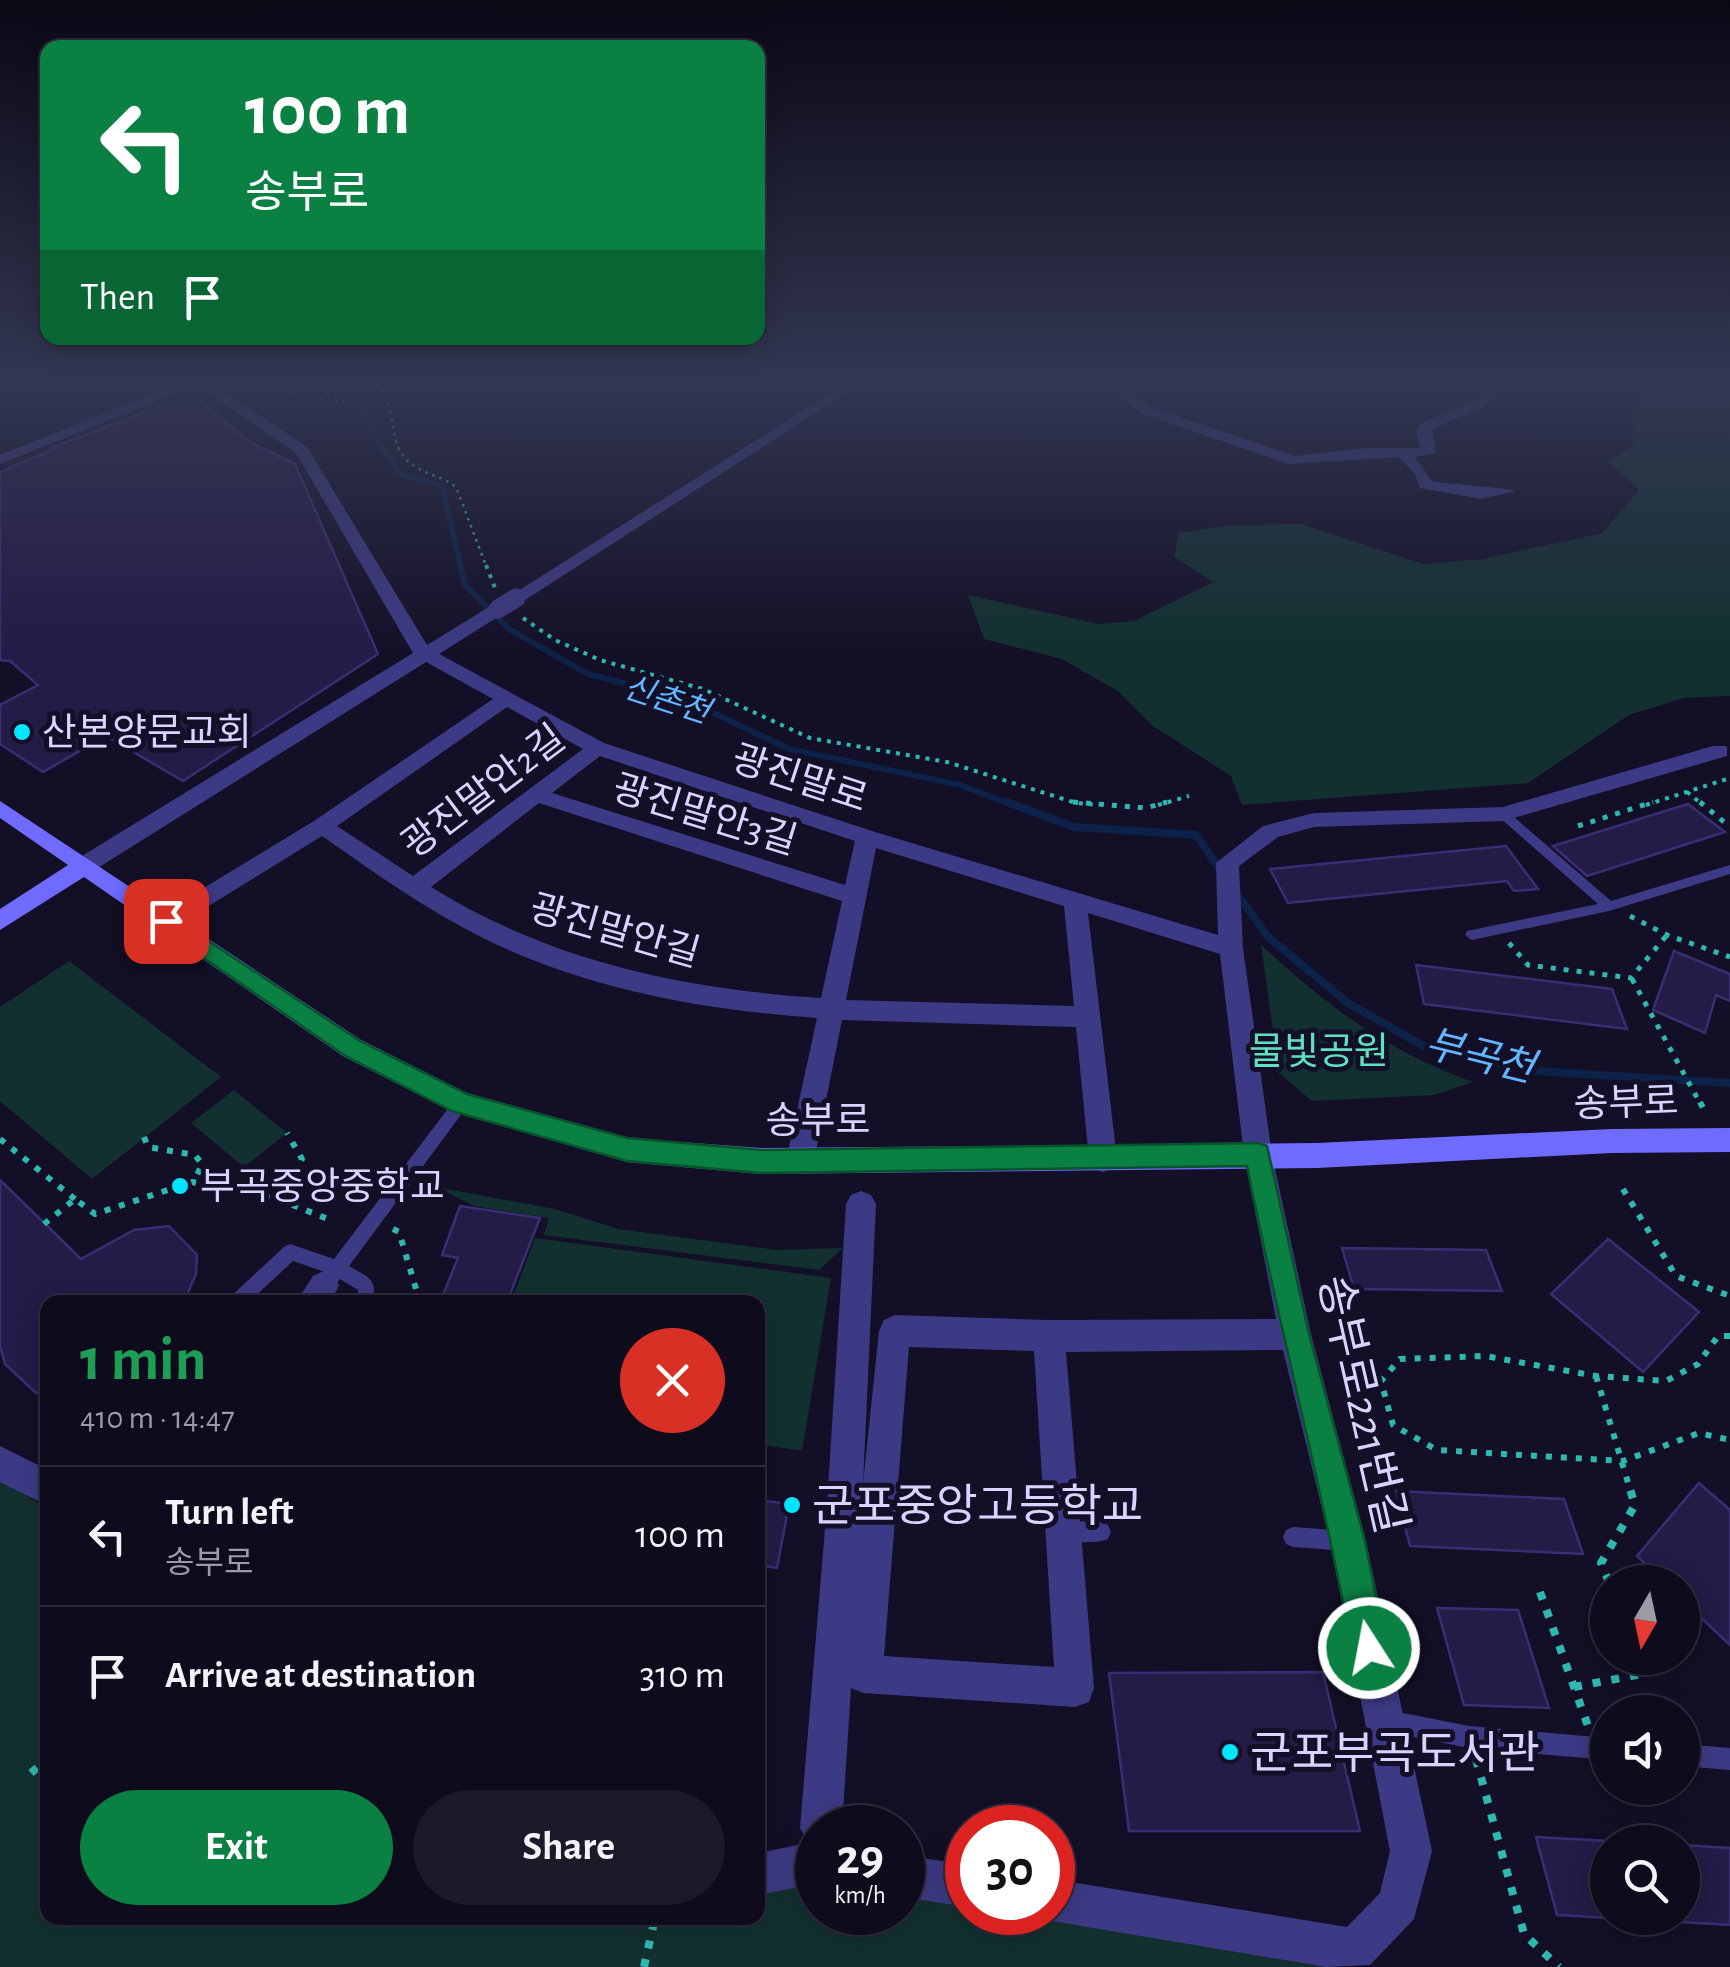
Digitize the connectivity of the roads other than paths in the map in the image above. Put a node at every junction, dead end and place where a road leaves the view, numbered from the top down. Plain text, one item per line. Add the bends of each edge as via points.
1 (315, 472) edge
2 (722, 472) edge
3 (1420, 472) edge
4 (1508, 491) dead end
5 (422, 652) junction
6 (507, 698) junction
7 (597, 748) junction
8 (1720, 750) dead end
9 (536, 795) junction
10 (0, 808) edge
11 (1503, 814) junction
12 (322, 826) junction
13 (867, 837) junction
14 (84, 866) junction
15 (1730, 869) edge
16 (412, 889) junction
17 (855, 896) junction
18 (1075, 902) junction
19 (1610, 906) junction
20 (0, 921) edge
21 (166, 921) junction
22 (1472, 936) dead end
23 (1230, 937) junction
24 (832, 1008) junction
25 (1088, 1017) junction
26 (461, 1103) junction
27 (1730, 1140) edge
28 (1258, 1154) junction
29 (1104, 1159) junction
30 (800, 1161) junction
31 (861, 1204) dead end
32 (324, 1286) edge
33 (244, 1295) edge
34 (366, 1295) edge
35 (1295, 1334) junction
36 (1050, 1336) junction
37 (0, 1463) edge
38 (40, 1485) edge
39 (1063, 1531) junction
40 (1101, 1532) dead end
41 (1292, 1537) dead end
42 (1348, 1541) junction
43 (1382, 1720) junction
44 (1590, 1748) edge
45 (1700, 1756) edge
46 (1730, 1759) edge
47 (823, 1805) edge
48 (795, 1867) edge
49 (765, 1873) edge
50 (1075, 1904) edge

1 - 5 street
2 - 5 street, bridge via 518,607 482,618
3 - 4 street via 1425,485
5 - 6 street, 광진말로
5 - 14 street
6 - 7 street, 광진말로
6 - 12 street
7 - 9 street, 광진말안2길
7 - 13 street, 광진말로
8 - 11 street
9 - 16 street, 광진말안2길
9 - 17 street, 광진말안3길
10 - 14 street, 송부로
11 - 19 lane
11 - 23 street, 송부로221번길 via 1314,820 1270,832 1227,863
12 - 16 street, 광진말안길
12 - 21 street
13 - 17 street
13 - 18 street, 광진말로
14 - 20 street
14 - 21 street, 송부로
15 - 19 lane
16 - 24 street, 광진말안길 via 499,936 609,976 712,996
17 - 24 street
18 - 23 street, 광진말로
18 - 25 street
19 - 22 lane
21 - 26 street, 송부로 via 352,1048
23 - 28 street, 송부로221번길
24 - 25 street, 광진말안길
24 - 30 street
25 - 29 street
26 - 30 street, 송부로 via 627,1150
26 - 32 lane
27 - 28 street, 송부로
28 - 29 street, 송부로
28 - 35 street, 송부로221번길
29 - 30 street, 송부로
31 - 47 street
32 - 33 lane via 290,1252
32 - 34 lane via 367,1286
35 - 36 street
35 - 42 street, 송부로221번길
36 - 39 street
36 - 39 street via 895,1331 863,1674 1075,1688
37 - 38 street
39 - 40 lane
41 - 42 lane
42 - 43 street, 송부로221번길
43 - 44 lane via 1470,1737
43 - 50 street, 송부로221번길 via 1411,1852 1399,1904 1355,1950
45 - 46 lane
48 - 49 street

